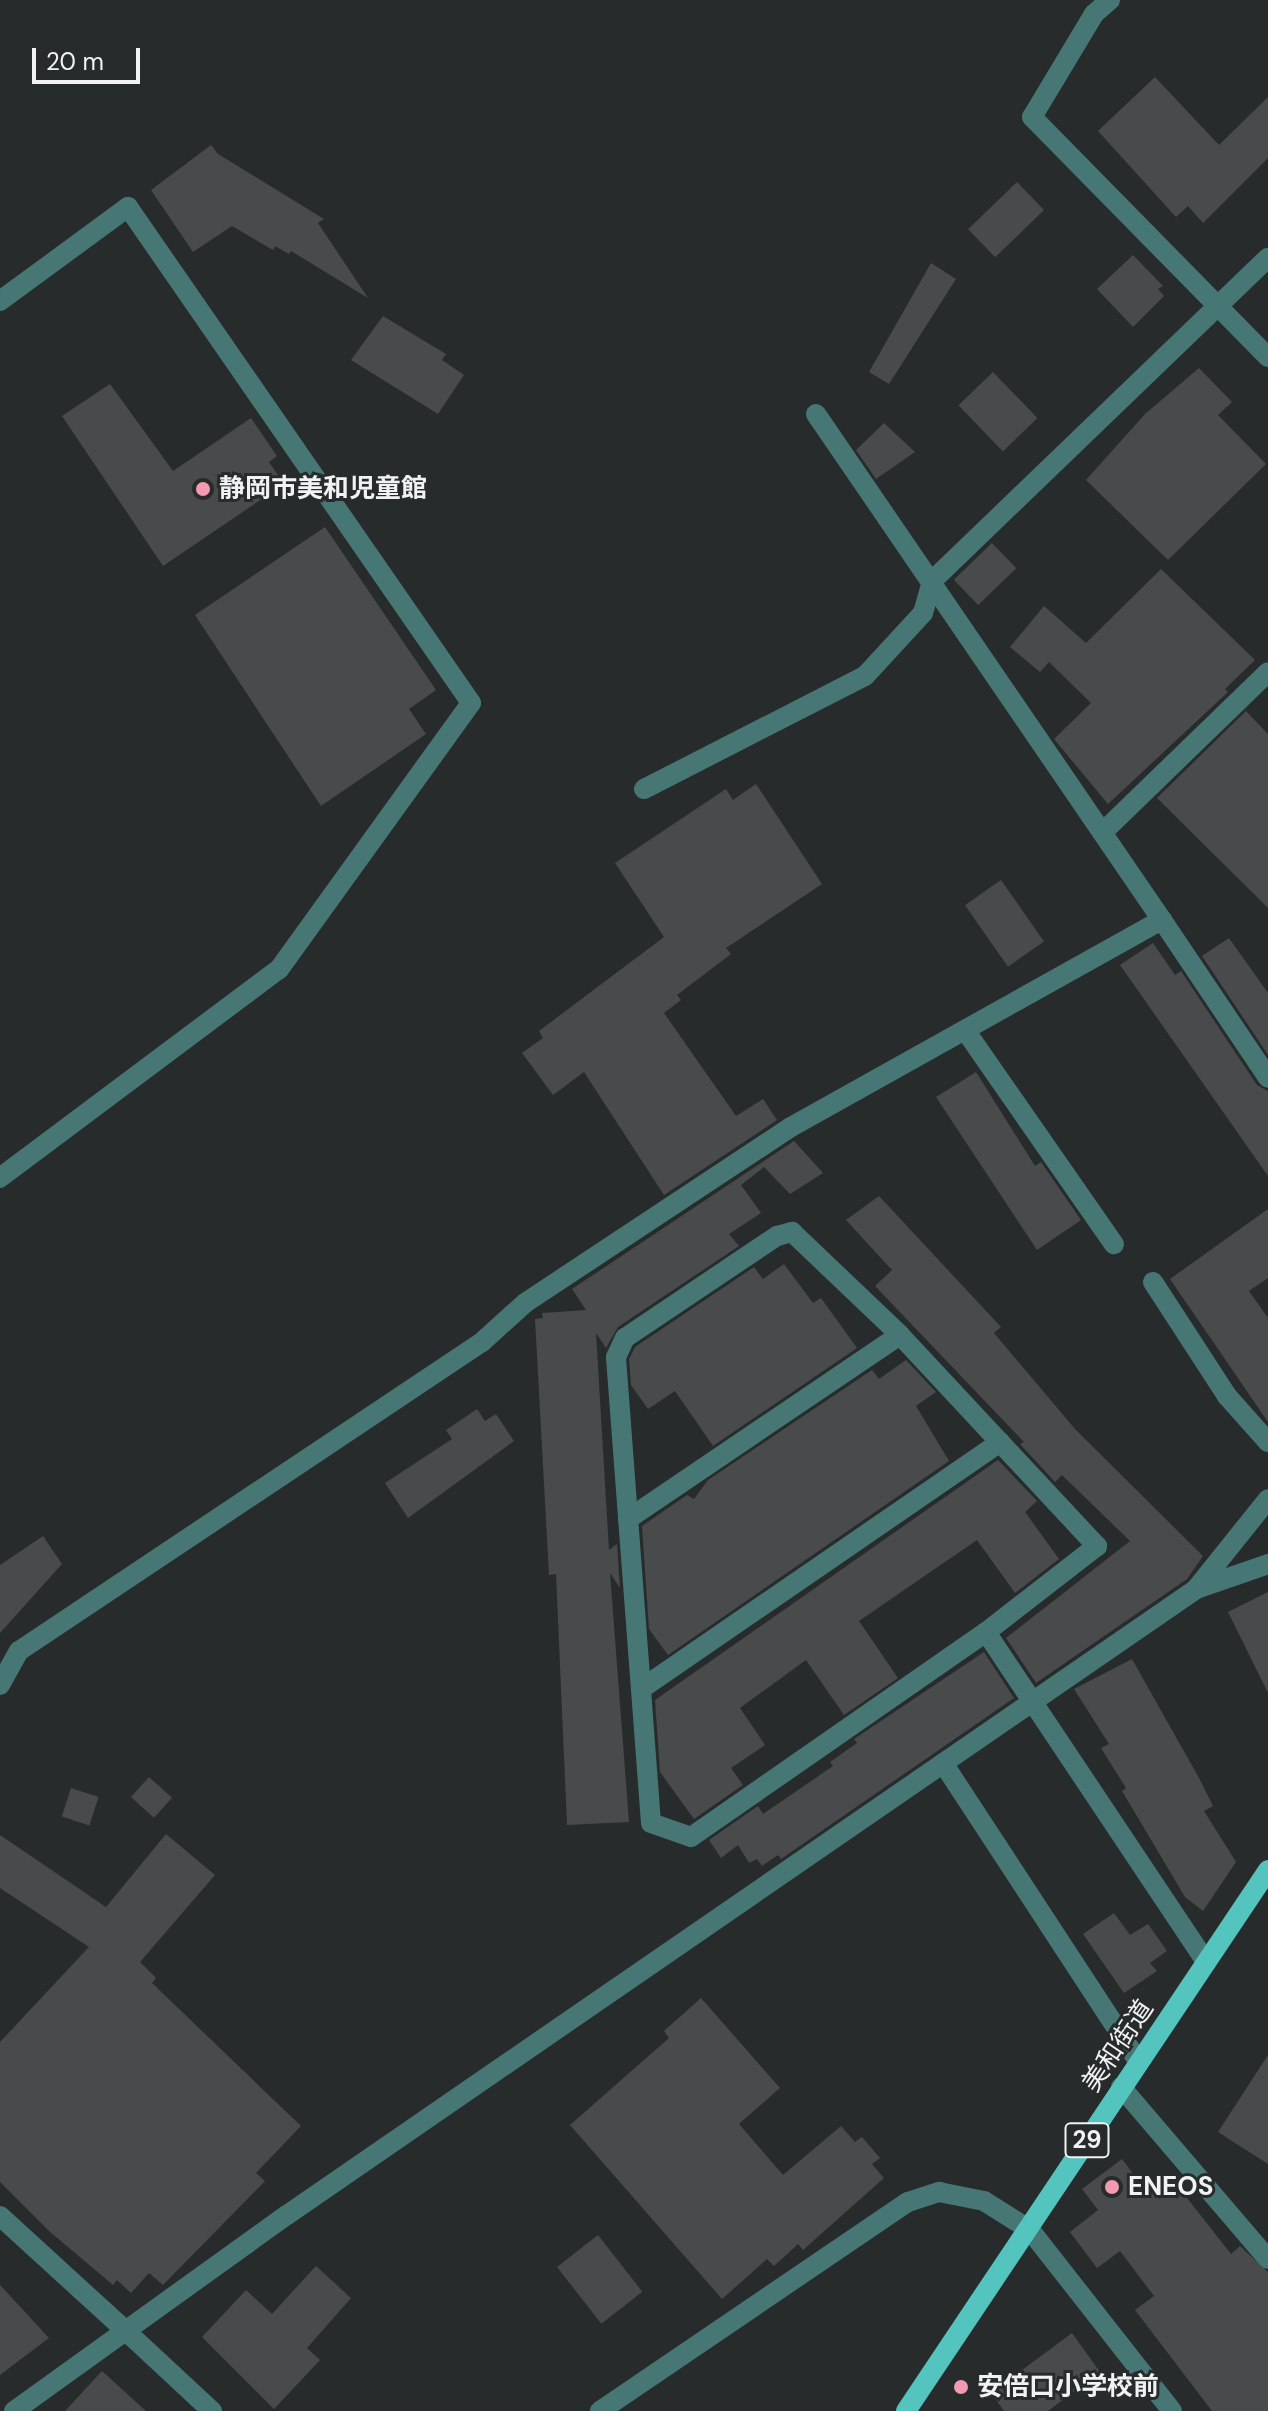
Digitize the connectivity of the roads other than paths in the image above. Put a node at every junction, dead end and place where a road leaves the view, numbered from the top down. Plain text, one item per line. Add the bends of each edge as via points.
1 (1110, 0) edge
2 (1268, 258) edge
3 (0, 301) edge
4 (1220, 308) junction
5 (1268, 357) edge
6 (816, 414) dead end
7 (932, 581) junction
8 (1268, 672) edge
9 (644, 789) dead end
10 (1104, 831) junction
11 (1162, 920) junction
12 (965, 1030) junction
13 (1268, 1078) edge
14 (0, 1178) edge
15 (1114, 1244) dead end
16 (1153, 1282) dead end
17 (900, 1335) junction
18 (1000, 1442) junction
19 (1268, 1442) edge
20 (1268, 1499) edge
21 (628, 1519) junction
22 (1268, 1564) edge
23 (1196, 1589) junction
24 (986, 1632) junction
25 (0, 1685) edge
26 (641, 1689) junction
27 (1033, 1701) junction
28 (943, 1763) junction
29 (1268, 1870) edge
30 (1206, 1962) junction
31 (1139, 2062) junction
32 (1121, 2087) junction
33 (0, 2216) edge
34 (1030, 2230) junction
35 (1268, 2259) edge
36 (128, 2333) junction
37 (14, 2411) edge
38 (212, 2411) edge
39 (600, 2411) edge
40 (906, 2411) edge
41 (1172, 2411) edge

1 - 4 street via 1094,14 1032,117
2 - 4 street
3 - 14 street via 128,207 471,703 279,969
4 - 5 street
4 - 7 street
6 - 7 street
7 - 9 street via 923,613 865,676
7 - 10 street
8 - 10 street
10 - 11 street
11 - 12 street
11 - 13 street
12 - 15 street
12 - 25 street via 791,1127 538,1294 482,1342 19,1651
16 - 19 street via 1227,1396
17 - 18 street
17 - 21 street
17 - 21 street via 792,1232 777,1236 625,1338 616,1357
18 - 24 street via 1097,1546
18 - 26 street
20 - 23 street
21 - 26 street
22 - 23 street
23 - 27 street
24 - 26 street via 691,1837 651,1823
24 - 27 street
27 - 28 street
27 - 30 street
28 - 31 street
28 - 36 street via 287,2215
29 - 30 main road, 美和街道 / 29
30 - 31 main road, 美和街道 / 29
31 - 32 main road, 美和街道 / 29
32 - 34 main road, 美和街道 / 29
32 - 35 street
33 - 36 street
34 - 39 street via 984,2201 962,2194 939,2192 908,2202
34 - 40 main road, 美和街道 / 29
34 - 41 street
36 - 37 street
36 - 38 street

